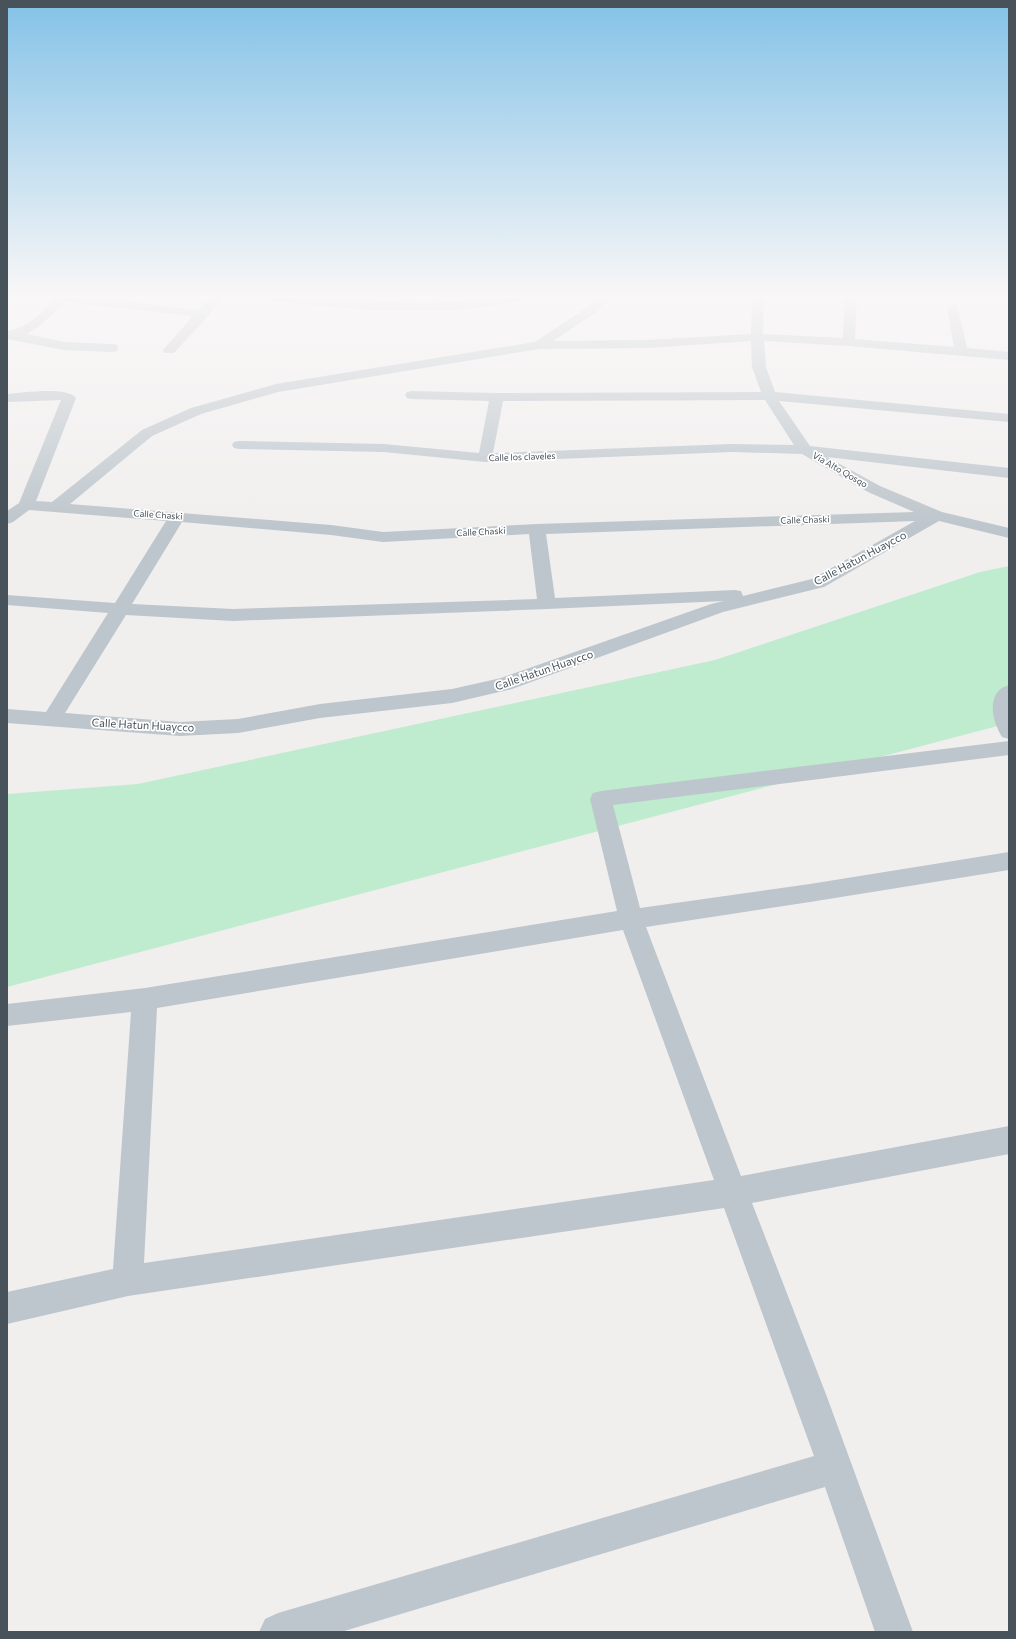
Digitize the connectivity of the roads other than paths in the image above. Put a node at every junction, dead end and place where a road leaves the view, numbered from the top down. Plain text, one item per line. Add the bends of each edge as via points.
1 (359, 374) edge
2 (761, 374) edge
3 (412, 395) dead end
4 (768, 396) junction
5 (496, 397) junction
6 (7, 398) edge
7 (1009, 418) edge
8 (239, 445) dead end
9 (805, 450) junction
10 (485, 458) junction
11 (1009, 473) edge
12 (26, 506) junction
13 (56, 507) junction
14 (937, 516) junction
15 (177, 517) junction
16 (7, 519) edge
17 (537, 529) junction
18 (1008, 533) edge
19 (779, 593) junction
20 (7, 600) edge
21 (547, 604) junction
22 (121, 609) junction
23 (1009, 692) edge
24 (7, 716) edge
25 (52, 719) junction
26 (1009, 732) edge
27 (1009, 748) edge
28 (1009, 861) edge
29 (631, 919) junction
30 (145, 999) junction
31 (7, 1015) edge
32 (1009, 1140) edge
33 (733, 1192) junction
34 (128, 1281) junction
35 (7, 1308) edge
36 (834, 1467) junction
37 (278, 1632) edge
38 (894, 1632) edge

1 - 13 street via 276,388 196,411 147,433
2 - 4 street, Via Alto Qosqo
3 - 5 street
4 - 5 street
4 - 7 street
4 - 9 street, Via Alto Qosqo
5 - 10 street
6 - 12 street via 60,395 69,398
8 - 10 street, Calle los claveles via 384,448
9 - 10 street, Calle los claveles via 732,448
9 - 11 street, Calle los claveles
9 - 14 street, Via Alto Qosqo via 874,489
12 - 13 street, Calle Chaski
12 - 16 street
13 - 15 street, Calle Chaski
14 - 17 street, Calle Chaski
14 - 18 street, Via Alto Qosqo
14 - 19 street, Calle Hatun Huaycco via 818,583
15 - 17 street, Calle Chaski via 383,537
15 - 22 street
17 - 21 street
19 - 21 street
19 - 25 street, Calle Hatun Huaycco via 717,608 506,684 452,696 320,710 238,726 180,729
20 - 22 street
21 - 22 street via 233,615
22 - 25 street
23 - 26 street via 1004,697 1002,711 1004,725
24 - 25 street, Calle Hatun Huaycco
27 - 29 street via 601,799
28 - 29 street
29 - 30 street
29 - 33 street
30 - 31 street
30 - 34 street
32 - 33 street
33 - 34 street
33 - 36 street
34 - 35 street
36 - 37 street
36 - 38 street

